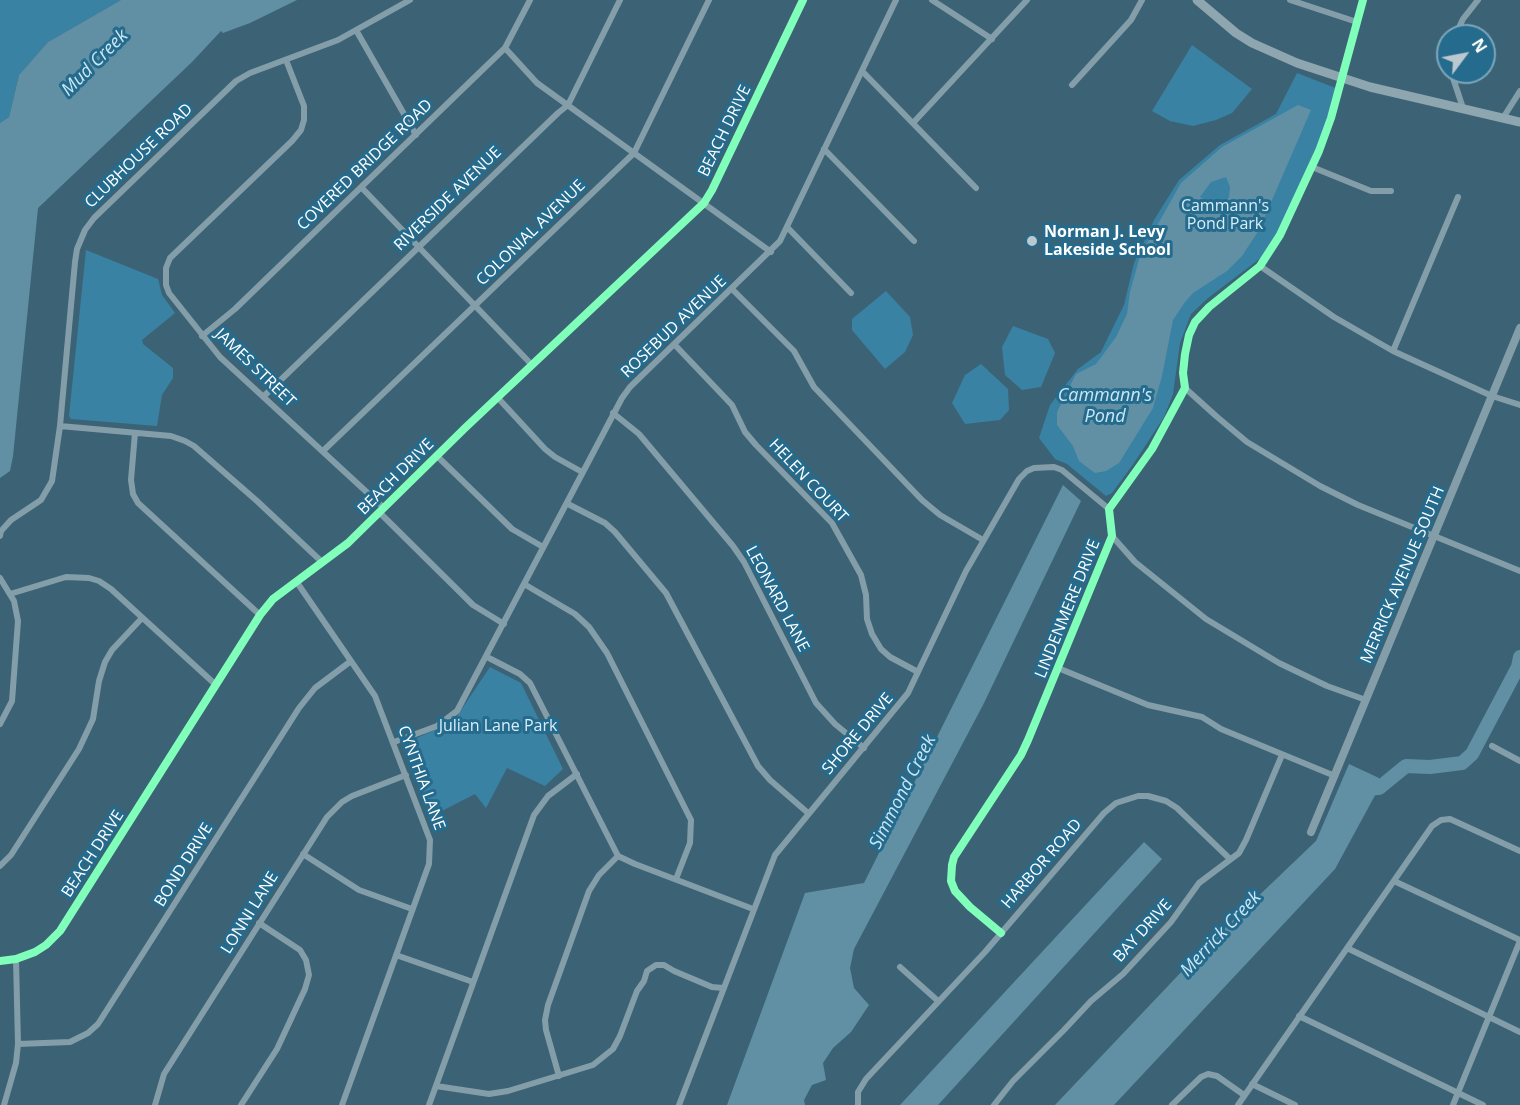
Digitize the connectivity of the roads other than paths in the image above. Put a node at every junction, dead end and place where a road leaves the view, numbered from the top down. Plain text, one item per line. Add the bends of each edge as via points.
1 (410, 0) edge
2 (530, 0) edge
3 (621, 0) edge
4 (710, 0) edge
5 (803, 0) edge
6 (896, 0) edge
7 (932, 0) edge
8 (1028, 0) edge
9 (1142, 0) edge
10 (1197, 0) edge
11 (1290, 0) edge
12 (1364, 0) edge
13 (1478, 0) edge
14 (1357, 22) junction
15 (1461, 24) edge
16 (356, 30) junction
17 (992, 39) junction
18 (505, 48) junction
19 (286, 60) junction
20 (862, 71) junction
21 (1341, 78) junction
22 (1455, 84) edge
23 (1072, 85) dead end
24 (1520, 91) edge
25 (568, 105) junction
26 (1463, 108) junction
27 (1503, 118) junction
28 (1520, 122) edge
29 (914, 123) junction
30 (416, 135) junction
31 (824, 149) junction
32 (634, 153) junction
33 (1312, 167) junction
34 (362, 188) junction
35 (976, 188) dead end
36 (1391, 191) dead end
37 (1458, 197) dead end
38 (704, 203) junction
39 (787, 227) junction
40 (914, 241) dead end
41 (418, 247) junction
42 (771, 252) junction
43 (1260, 266) junction
44 (732, 289) junction
45 (851, 293) dead end
46 (475, 306) junction
47 (1520, 328) edge
48 (202, 336) junction
49 (674, 345) junction
50 (1393, 351) junction
51 (532, 365) junction
52 (1185, 388) junction
53 (264, 396) junction
54 (1492, 396) junction
55 (498, 398) junction
56 (1520, 405) edge
57 (613, 413) junction
58 (60, 426) junction
59 (135, 433) junction
60 (323, 452) junction
61 (437, 456) junction
62 (582, 472) junction
63 (568, 504) junction
64 (1109, 509) junction
65 (382, 510) junction
66 (0, 531) edge
67 (0, 536) edge
68 (1112, 536) junction
69 (1434, 536) junction
70 (983, 540) junction
71 (543, 547) junction
72 (322, 562) junction
73 (1520, 571) edge
74 (0, 578) edge
75 (296, 581) junction
76 (524, 584) junction
77 (10, 594) junction
78 (260, 615) junction
79 (142, 618) junction
80 (504, 624) junction
81 (487, 657) junction
82 (351, 661) junction
83 (1058, 668) junction
84 (918, 672) junction
85 (216, 685) junction
86 (1366, 700) junction
87 (0, 724) edge
88 (394, 742) junction
89 (1492, 747) dead end
90 (864, 748) junction
91 (1282, 755) junction
92 (1520, 761) edge
93 (577, 774) junction
94 (406, 775) junction
95 (1335, 776) junction
96 (808, 813) junction
97 (1311, 832) dead end
98 (1520, 851) edge
99 (303, 854) junction
100 (618, 856) junction
101 (1230, 859) junction
102 (0, 866) edge
103 (676, 879) junction
104 (1394, 881) junction
105 (412, 909) junction
106 (753, 909) junction
107 (260, 923) junction
108 (1001, 933) junction
109 (1520, 941) edge
110 (1347, 948) junction
111 (396, 955) junction
112 (16, 959) junction
113 (0, 961) edge
114 (900, 967) dead end
115 (473, 982) junction
116 (723, 988) junction
117 (938, 1001) junction
118 (1299, 1016) junction
119 (1489, 1018) junction
120 (1520, 1032) edge
121 (18, 1044) junction
122 (559, 1076) junction
123 (1252, 1084) junction
124 (436, 1086) junction
125 (1458, 1093) junction
126 (1244, 1095) junction
127 (4, 1105) edge
128 (155, 1105) edge
129 (241, 1105) edge
130 (342, 1105) edge
131 (429, 1105) edge
132 (679, 1105) edge
133 (858, 1105) edge
134 (994, 1105) edge
135 (1172, 1105) edge
136 (1238, 1105) edge
137 (1295, 1105) edge
138 (1453, 1105) edge
139 (1483, 1105) edge

1 - 16 street, CLUBHOUSE ROAD
2 - 18 street, COVERED BRIDGE ROAD
3 - 25 street, RIVERSIDE AVENUE
4 - 32 street, COLONIAL AVENUE
5 - 38 street, BEACH DRIVE
6 - 20 street, ROSEBUD AVENUE
7 - 17 street
8 - 17 street
9 - 23 street via 1131,20
10 - 21 main road via 1252,43
11 - 14 street
12 - 14 street
13 - 15 street
14 - 21 street
16 - 19 street, CLUBHOUSE ROAD
16 - 30 street
17 - 29 street
18 - 25 street via 529,75
18 - 30 street, COVERED BRIDGE ROAD
19 - 48 street, JAMES STREET via 304,106 300,130 170,258 166,268 169,293
19 - 58 street, CLUBHOUSE ROAD via 232,85 85,230 75,262
20 - 29 street
20 - 31 street, ROSEBUD AVENUE
21 - 26 main road
21 - 33 street
22 - 26 street
24 - 27 street
25 - 32 street
25 - 41 street, RIVERSIDE AVENUE
26 - 27 main road
27 - 28 main road
29 - 35 street
30 - 34 street, COVERED BRIDGE ROAD
31 - 39 street, ROSEBUD AVENUE
31 - 40 street
32 - 38 street
32 - 46 street, COLONIAL AVENUE
33 - 36 street via 1371,191
33 - 43 street via 1280,235
34 - 41 street
34 - 48 street, COVERED BRIDGE ROAD
37 - 50 street
38 - 42 street
38 - 51 street, BEACH DRIVE
39 - 42 street, ROSEBUD AVENUE
39 - 45 street
41 - 46 street
41 - 53 street, RIVERSIDE AVENUE
42 - 44 street, ROSEBUD AVENUE
43 - 50 street via 1334,317
43 - 52 street via 1195,322 1185,354
44 - 49 street, ROSEBUD AVENUE
44 - 70 street via 794,351 814,387 922,500
46 - 51 street
46 - 60 street, COLONIAL AVENUE
47 - 54 street, MERRICK AVENUE SOUTH
48 - 53 street, JAMES STREET
49 - 57 street, ROSEBUD AVENUE via 630,387
49 - 84 street, HELEN COURT via 732,405 756,445 832,523 861,575 872,634 890,657
50 - 54 street
51 - 55 street, BEACH DRIVE
52 - 64 street via 1152,449
52 - 69 street via 1247,441 1300,475 1358,505
53 - 60 street, JAMES STREET
54 - 56 street
54 - 69 street, MERRICK AVENUE SOUTH
55 - 61 street, BEACH DRIVE
55 - 62 street via 545,449
57 - 62 street, ROSEBUD AVENUE
57 - 90 street, LEONARD LANE via 639,434 733,546 816,703
58 - 59 street
58 - 66 street, CLUBHOUSE ROAD via 55,472 48,491
59 - 72 street via 171,436 194,446
59 - 78 street via 131,480 138,503
60 - 65 street, JAMES STREET
61 - 65 street, BEACH DRIVE
61 - 71 street via 512,529
62 - 63 street, ROSEBUD AVENUE
63 - 71 street, ROSEBUD AVENUE
63 - 96 street via 615,532 666,593 758,766
64 - 68 street, LINDENMERE DRIVE
64 - 70 street, SHORE DRIVE via 1062,470 1034,468 1019,479
65 - 72 street, BEACH DRIVE
65 - 80 street, JAMES STREET via 472,605
66 - 67 street, CLUBHOUSE ROAD
68 - 83 street, LINDENMERE DRIVE
68 - 86 street via 1135,562 1206,619 1279,663
69 - 73 street
69 - 86 street, MERRICK AVENUE SOUTH
70 - 84 street, SHORE DRIVE
71 - 76 street, ROSEBUD AVENUE
72 - 75 street, BEACH DRIVE
74 - 77 street
75 - 78 street, BEACH DRIVE
75 - 82 street, CYNTHIA LANE
76 - 80 street, ROSEBUD AVENUE
76 - 103 street via 575,614 590,627 607,653 691,820 690,843
77 - 79 street via 66,577 89,578 111,589
77 - 87 street via 18,621 14,684 12,700
78 - 85 street, BEACH DRIVE
79 - 85 street
79 - 102 street via 105,662 93,719 79,749
80 - 81 street, ROSEBUD AVENUE
81 - 88 street, ROSEBUD AVENUE via 452,717
81 - 93 street via 530,683
82 - 88 street, CYNTHIA LANE via 375,696
82 - 121 street, BOND DRIVE via 315,688 299,708 98,1024 70,1042
83 - 91 street via 1148,705 1202,717
83 - 108 street, LINDENMERE DRIVE via 1021,755 958,849 952,865 951,881 958,896
84 - 90 street, SHORE DRIVE via 902,704
85 - 112 street, BEACH DRIVE via 60,931 40,949
86 - 95 street, MERRICK AVENUE SOUTH
88 - 94 street, CYNTHIA LANE
89 - 92 street
90 - 96 street, SHORE DRIVE
91 - 95 street
91 - 101 street, BAY DRIVE via 1246,840 1239,853
93 - 100 street
93 - 115 street via 548,796 534,815
94 - 99 street, LONNI LANE via 342,802
94 - 105 street, CYNTHIA LANE via 428,828 431,846 429,864
95 - 97 street, MERRICK AVENUE SOUTH
96 - 106 street, SHORE DRIVE via 775,855
98 - 104 street via 1461,822 1441,819 1432,825
99 - 105 street via 359,890
99 - 107 street, LONNI LANE
100 - 103 street
100 - 122 street via 589,891 548,1005 546,1030
101 - 108 street, HARBOR ROAD via 1166,801 1148,796 1125,799 1104,813
101 - 134 street, BAY DRIVE via 1199,883 1171,922 1110,987 1090,1001
103 - 106 street
104 - 109 street
104 - 110 street
105 - 111 street, CYNTHIA LANE
106 - 116 street, SHORE DRIVE
107 - 128 street, LONNI LANE via 164,1074
107 - 129 street via 300,950 309,975 276,1048
108 - 117 street, HARBOR ROAD
109 - 119 street
110 - 118 street
110 - 119 street
111 - 115 street
111 - 130 street, CYNTHIA LANE
112 - 113 street, BEACH DRIVE
112 - 121 street
114 - 117 street
115 - 124 street
116 - 122 street via 712,987 664,965 652,968 637,991 613,1049 593,1065
116 - 132 street, SHORE DRIVE
117 - 133 street, HARBOR ROAD via 866,1079 858,1092
118 - 123 street
118 - 125 street
119 - 120 street
119 - 125 street
121 - 127 street
122 - 124 street via 489,1094
123 - 126 street
123 - 137 street
124 - 131 street
125 - 138 street
125 - 139 street
126 - 135 street via 1208,1074
126 - 136 street

